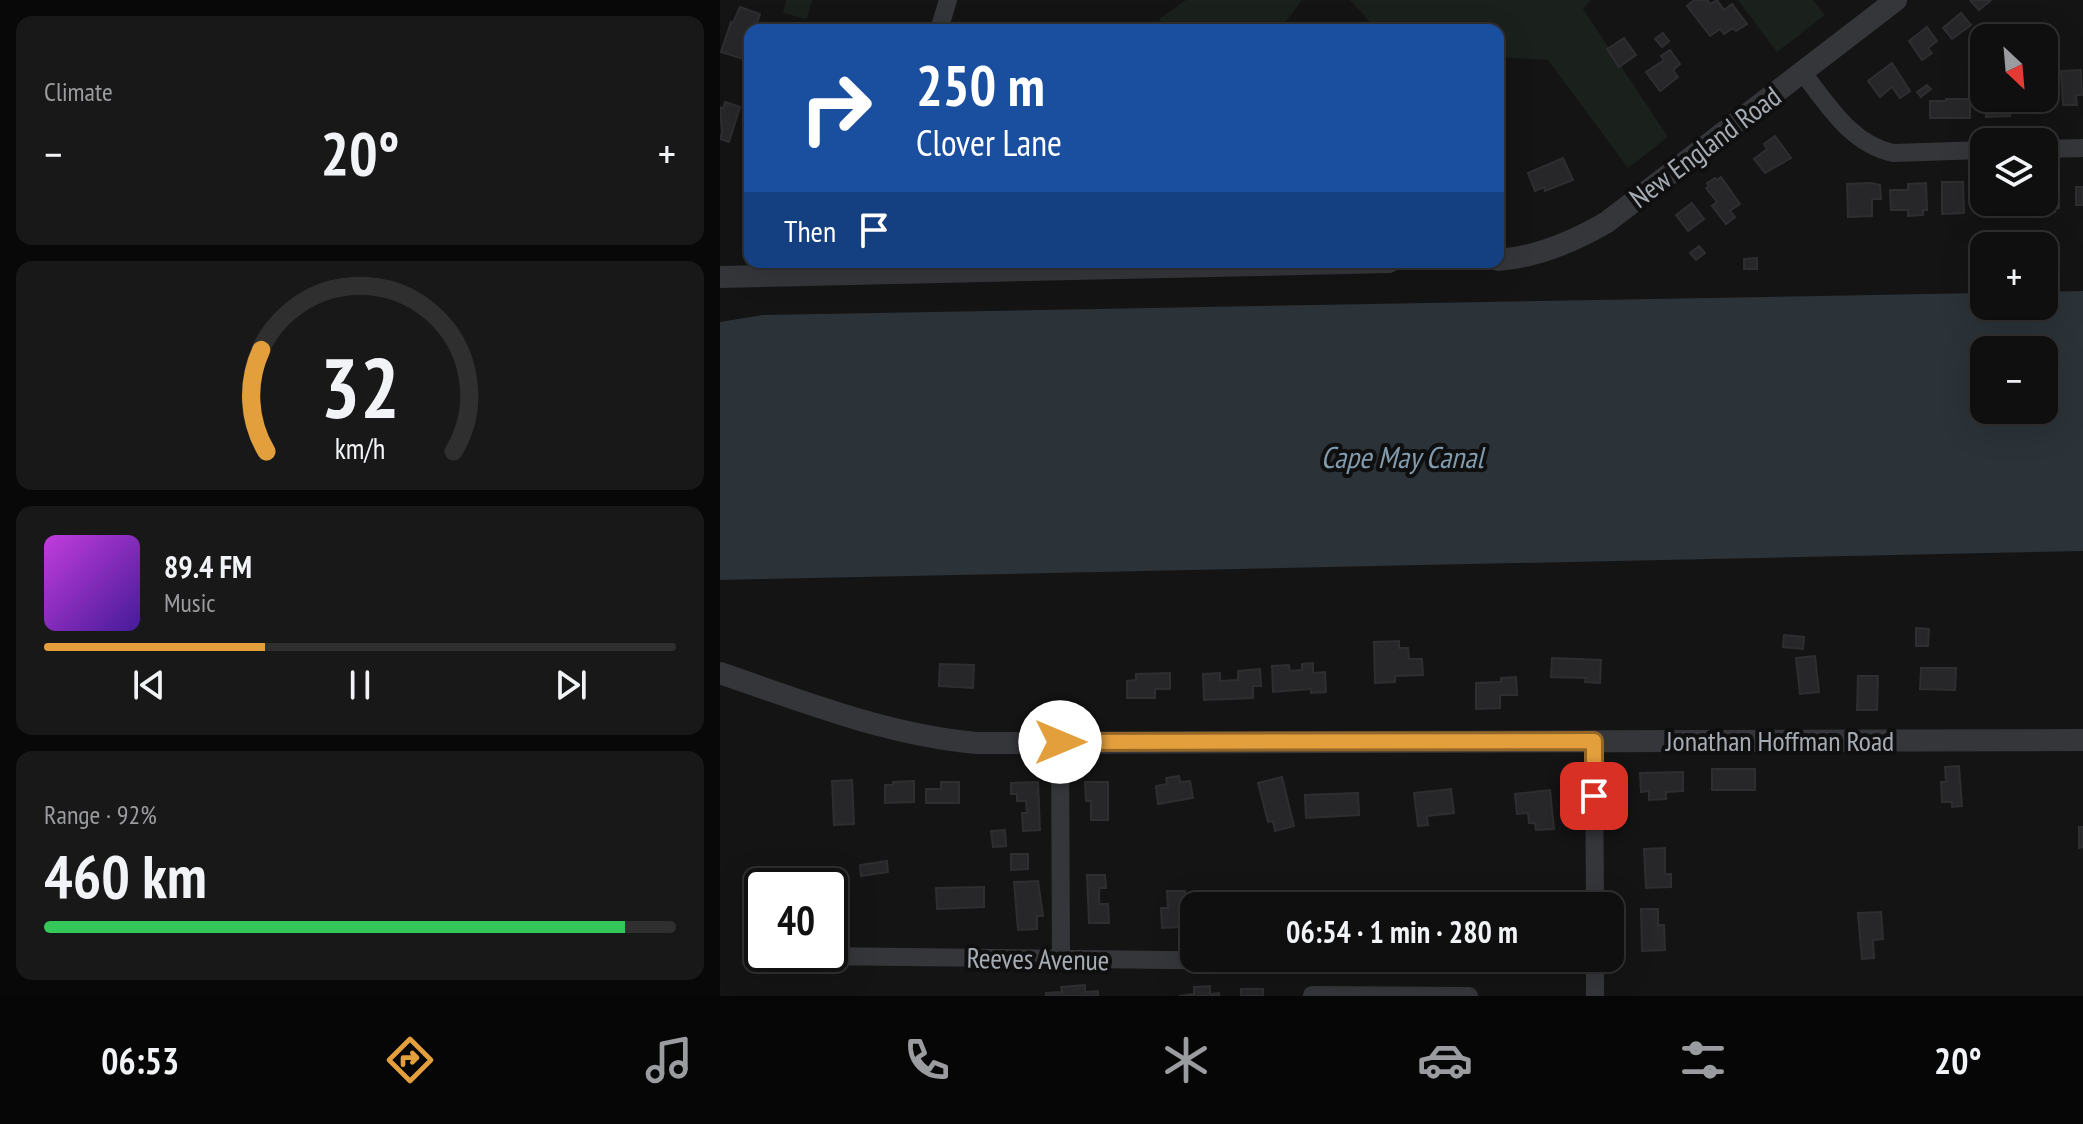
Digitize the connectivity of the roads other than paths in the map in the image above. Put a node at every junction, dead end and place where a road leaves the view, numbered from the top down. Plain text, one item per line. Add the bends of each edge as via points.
1 (948, 0) edge
2 (1896, 0) edge
3 (941, 24) edge
4 (1803, 73) junction
5 (2083, 148) edge
6 (2058, 149) edge
7 (1970, 150) edge
8 (1504, 259) edge
9 (866, 268) edge
10 (720, 277) edge
11 (720, 673) edge
12 (2083, 740) edge
13 (1594, 741) junction
14 (1060, 742) junction
15 (1595, 892) edge
16 (848, 956) edge
17 (1061, 959) junction
18 (1180, 960) edge
19 (1595, 972) edge
20 (1312, 995) edge
21 (1469, 996) edge
22 (1595, 996) edge

1 - 3 street
2 - 4 street, New England Road
4 - 7 street via 1852,134 1872,147 1893,153
4 - 8 street, New England Road via 1607,222 1554,249
5 - 6 street
9 - 10 street
11 - 14 street, Jonathan Hoffman Road via 912,735 977,743
12 - 13 street, Jonathan Hoffman Road
13 - 14 street, Jonathan Hoffman Road
13 - 15 street
14 - 17 street
16 - 17 street, Reeves Avenue
17 - 18 street, Reeves Avenue
19 - 22 street
20 - 21 street

